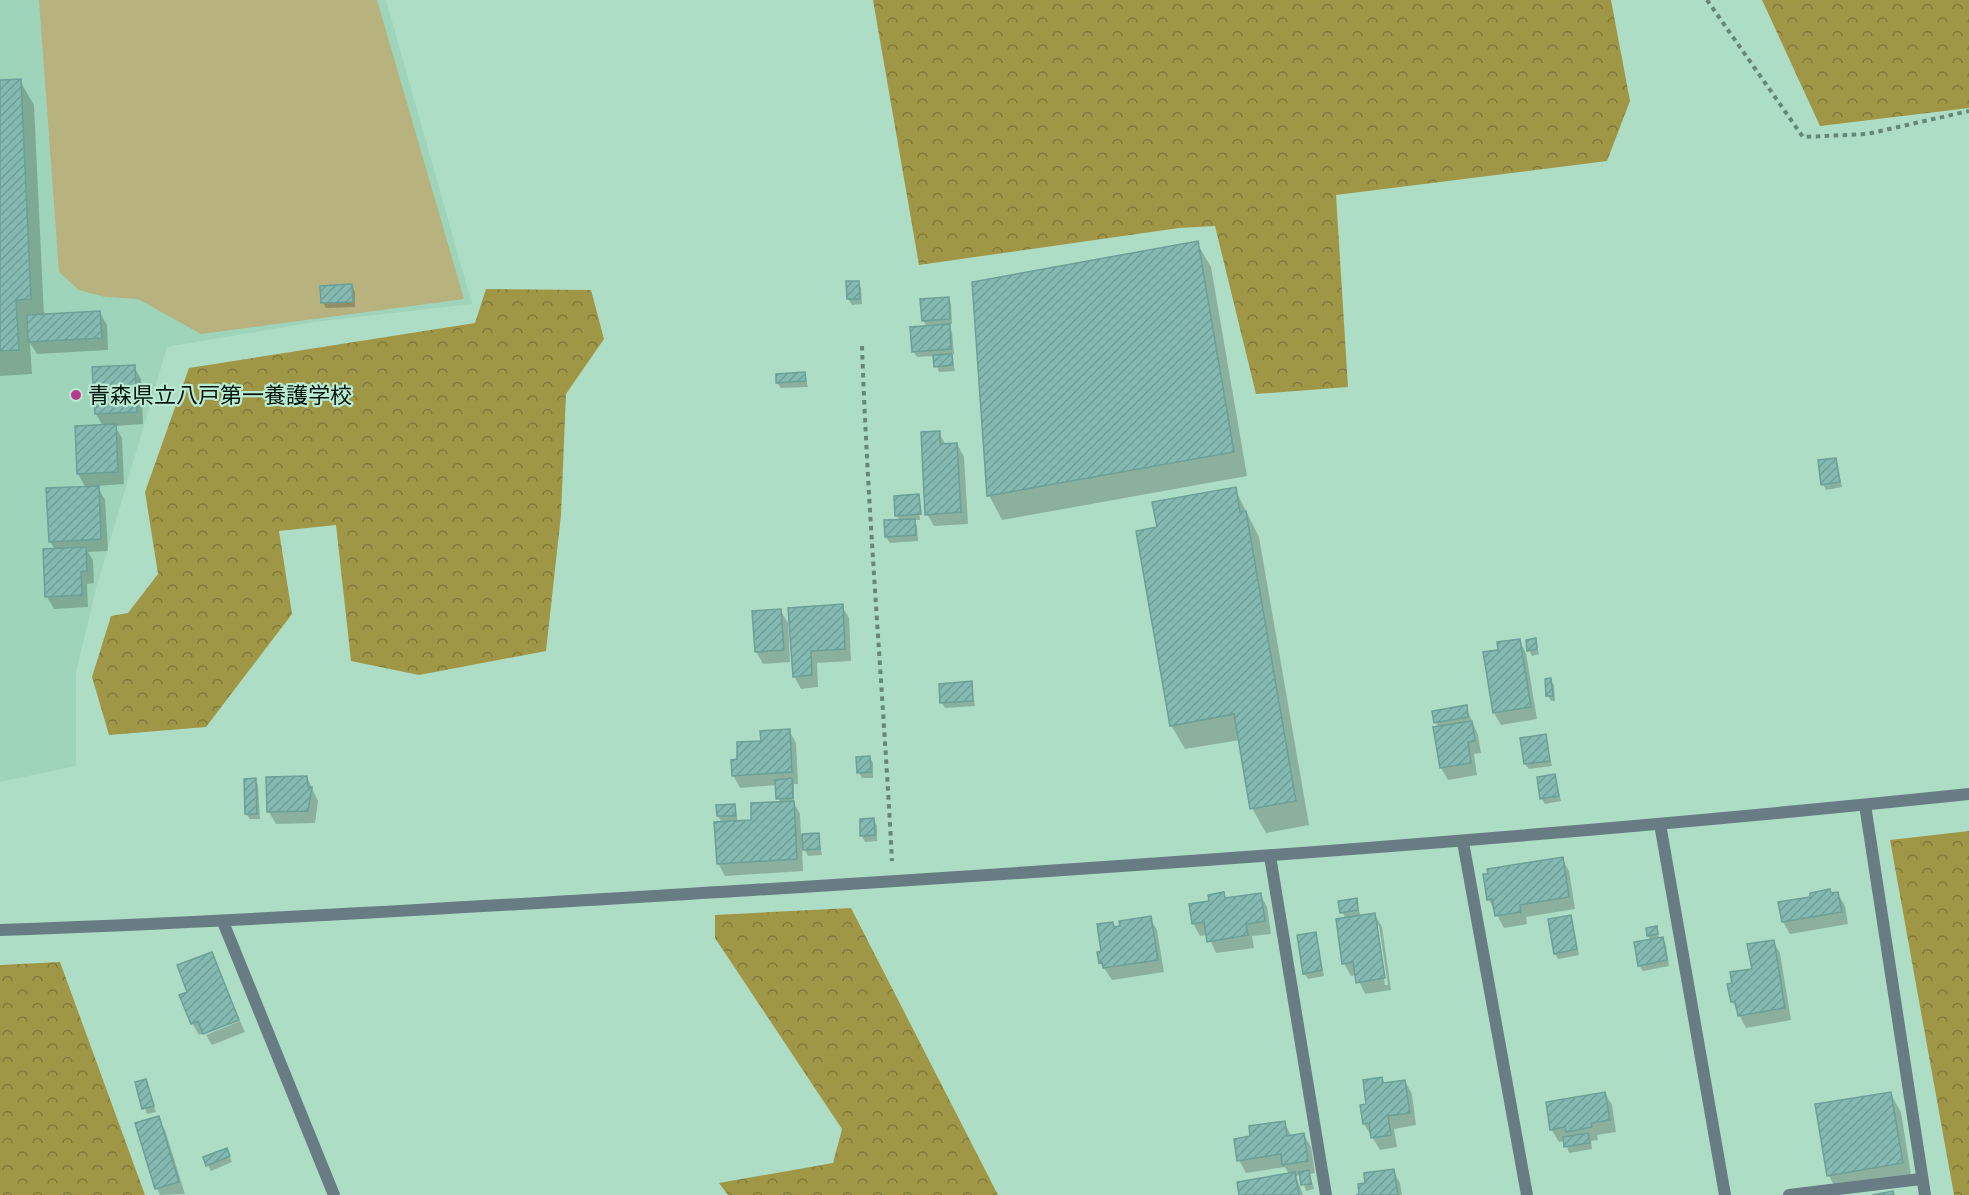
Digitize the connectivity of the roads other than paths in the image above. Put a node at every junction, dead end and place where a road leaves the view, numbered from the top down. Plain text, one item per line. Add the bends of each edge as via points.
1 (1969, 794) edge
2 (1865, 805) junction
3 (1660, 824) junction
4 (1464, 842) junction
5 (1270, 856) junction
6 (223, 922) junction
7 (0, 930) edge
8 (1921, 1179) junction
9 (334, 1195) edge
10 (1326, 1195) edge
11 (1527, 1195) edge
12 (1725, 1195) edge
13 (1789, 1195) edge
14 (1924, 1195) edge

1 - 2 street
2 - 3 street
2 - 8 street
3 - 4 street
3 - 12 street
4 - 5 street
4 - 11 street
5 - 6 street
5 - 10 street
6 - 7 street
6 - 9 street
8 - 13 street
8 - 14 street

